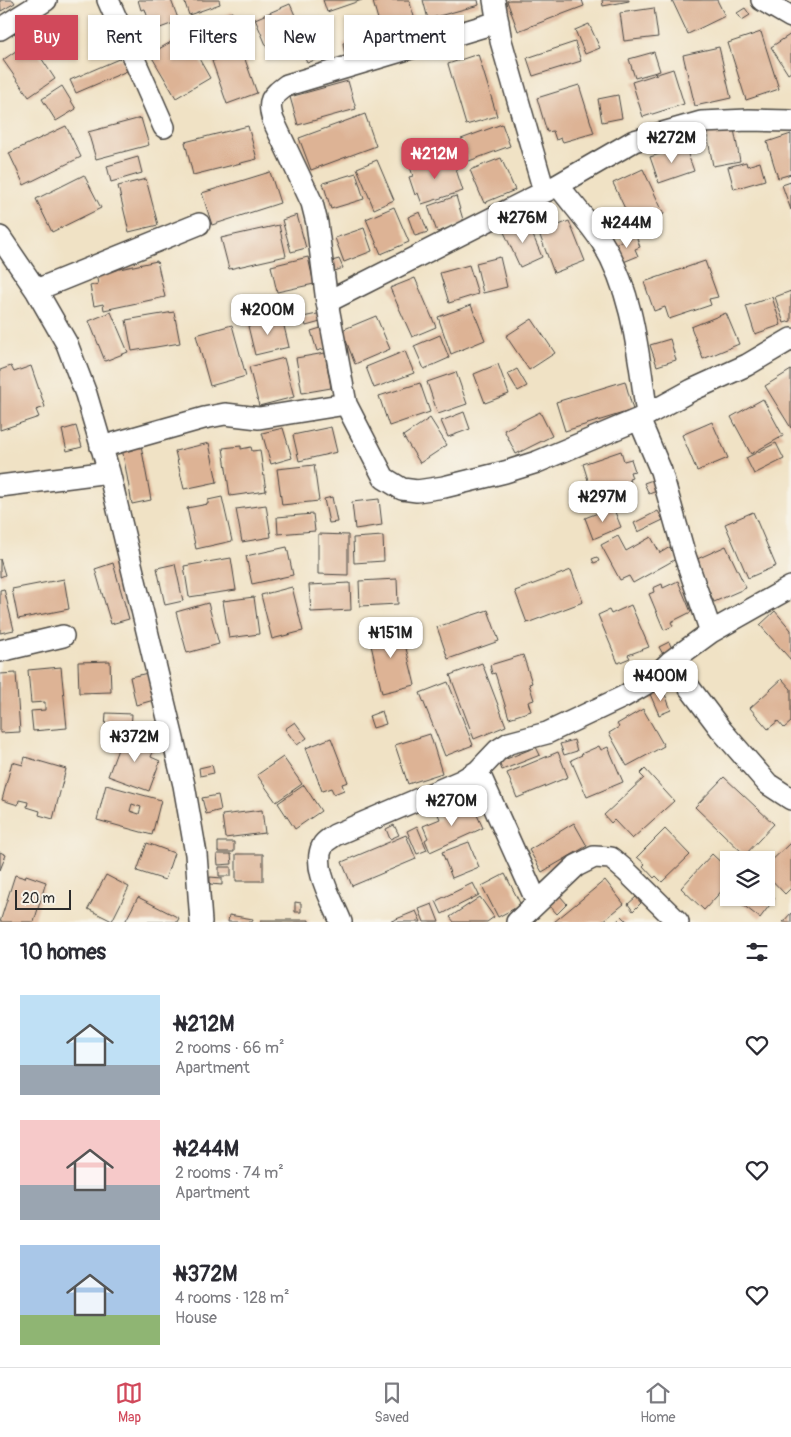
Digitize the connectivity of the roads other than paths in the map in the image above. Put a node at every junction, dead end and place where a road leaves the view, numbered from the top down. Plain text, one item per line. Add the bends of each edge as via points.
1 (46, 0) edge
2 (108, 0) edge
3 (494, 0) edge
4 (762, 0) edge
5 (791, 16) edge
6 (498, 22) junction
7 (0, 29) edge
8 (791, 121) edge
9 (164, 127) dead end
10 (551, 188) junction
11 (199, 224) dead end
12 (2, 241) edge
13 (36, 290) junction
14 (327, 302) junction
15 (791, 339) edge
16 (346, 404) junction
17 (643, 416) junction
18 (100, 447) junction
19 (109, 472) junction
20 (0, 486) edge
21 (791, 587) edge
22 (711, 632) junction
23 (62, 636) dead end
24 (0, 651) edge
25 (670, 662) junction
26 (478, 771) junction
27 (791, 799) edge
28 (537, 902) junction
29 (201, 922) edge
30 (342, 922) edge
31 (517, 922) edge
32 (678, 922) edge

1 - 7 street
2 - 9 street
3 - 6 street
4 - 5 street
6 - 10 street via 508,65
6 - 14 street via 287,85 272,96 269,107 273,120 312,203
8 - 10 street via 701,122 634,141
10 - 14 street
10 - 17 street via 602,242 621,282 633,322
11 - 13 street
12 - 13 street
13 - 18 street via 67,344 86,394
14 - 16 street
15 - 17 street via 747,365
16 - 17 street via 384,478 402,489 417,491 444,487 536,462
16 - 18 street via 259,418 225,414
17 - 22 street
18 - 19 street
19 - 20 street
19 - 29 street via 184,785 196,854
21 - 22 street
22 - 25 street
23 - 24 street
25 - 26 street via 649,682 623,697 547,733 509,742
25 - 27 street via 722,731 768,784
26 - 28 street
26 - 30 street via 335,835 324,843 319,858 320,872
28 - 31 street
28 - 32 street via 576,866 594,857 611,858

